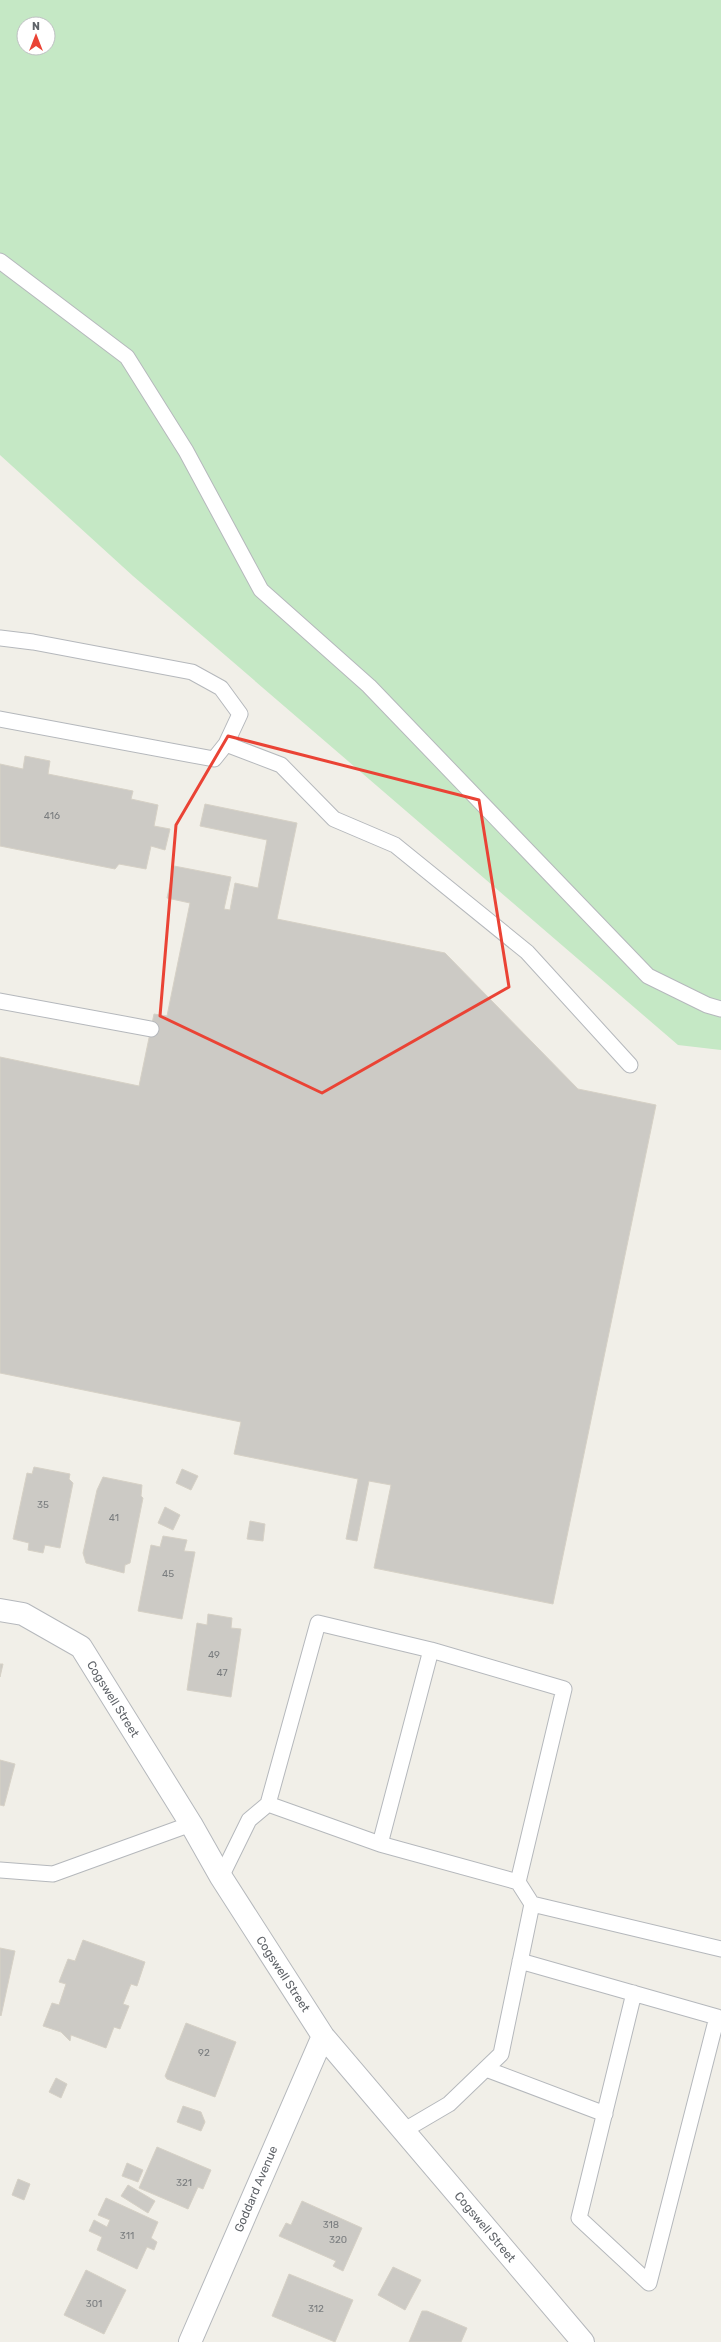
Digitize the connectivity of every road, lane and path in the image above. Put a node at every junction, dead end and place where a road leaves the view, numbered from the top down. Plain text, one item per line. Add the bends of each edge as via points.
1 (0, 261) edge
2 (0, 638) edge
3 (0, 719) edge
4 (226, 744) junction
5 (0, 1001) edge
6 (721, 1009) edge
7 (151, 1030) dead end
8 (630, 1065) dead end
9 (0, 1610) edge
10 (431, 1650) junction
11 (268, 1804) junction
12 (191, 1824) junction
13 (380, 1844) junction
14 (0, 1870) edge
15 (221, 1877) junction
16 (518, 1882) junction
17 (532, 1904) junction
18 (721, 1949) edge
19 (520, 1961) junction
20 (634, 1993) junction
21 (323, 2036) junction
22 (486, 2069) junction
23 (605, 2114) junction
24 (403, 2131) junction
25 (190, 2342) edge
26 (583, 2342) edge

1 - 6 lane via 127,357 186,451 261,590 369,686 648,976 707,1005
2 - 4 lane via 192,672 221,688 240,714
3 - 4 lane via 214,759
4 - 8 lane via 281,765 334,818 395,845 527,952
5 - 7 lane
9 - 12 street, Cogswell Street via 23,1614 81,1647
10 - 11 lane via 318,1623
10 - 13 lane
10 - 16 lane via 564,1689
11 - 13 lane
11 - 15 lane via 249,1820
12 - 14 lane via 53,1874
12 - 15 street, Cogswell Street
13 - 16 lane
15 - 21 street, Cogswell Street
16 - 17 lane
17 - 18 lane
17 - 19 lane
19 - 20 lane
19 - 22 lane via 501,2054
20 - 23 lane
20 - 23 lane via 717,2017 649,2283 579,2218
21 - 24 street, Cogswell Street
21 - 25 street, Goddard Avenue
22 - 23 lane
22 - 24 lane via 449,2104
24 - 26 street, Cogswell Street

